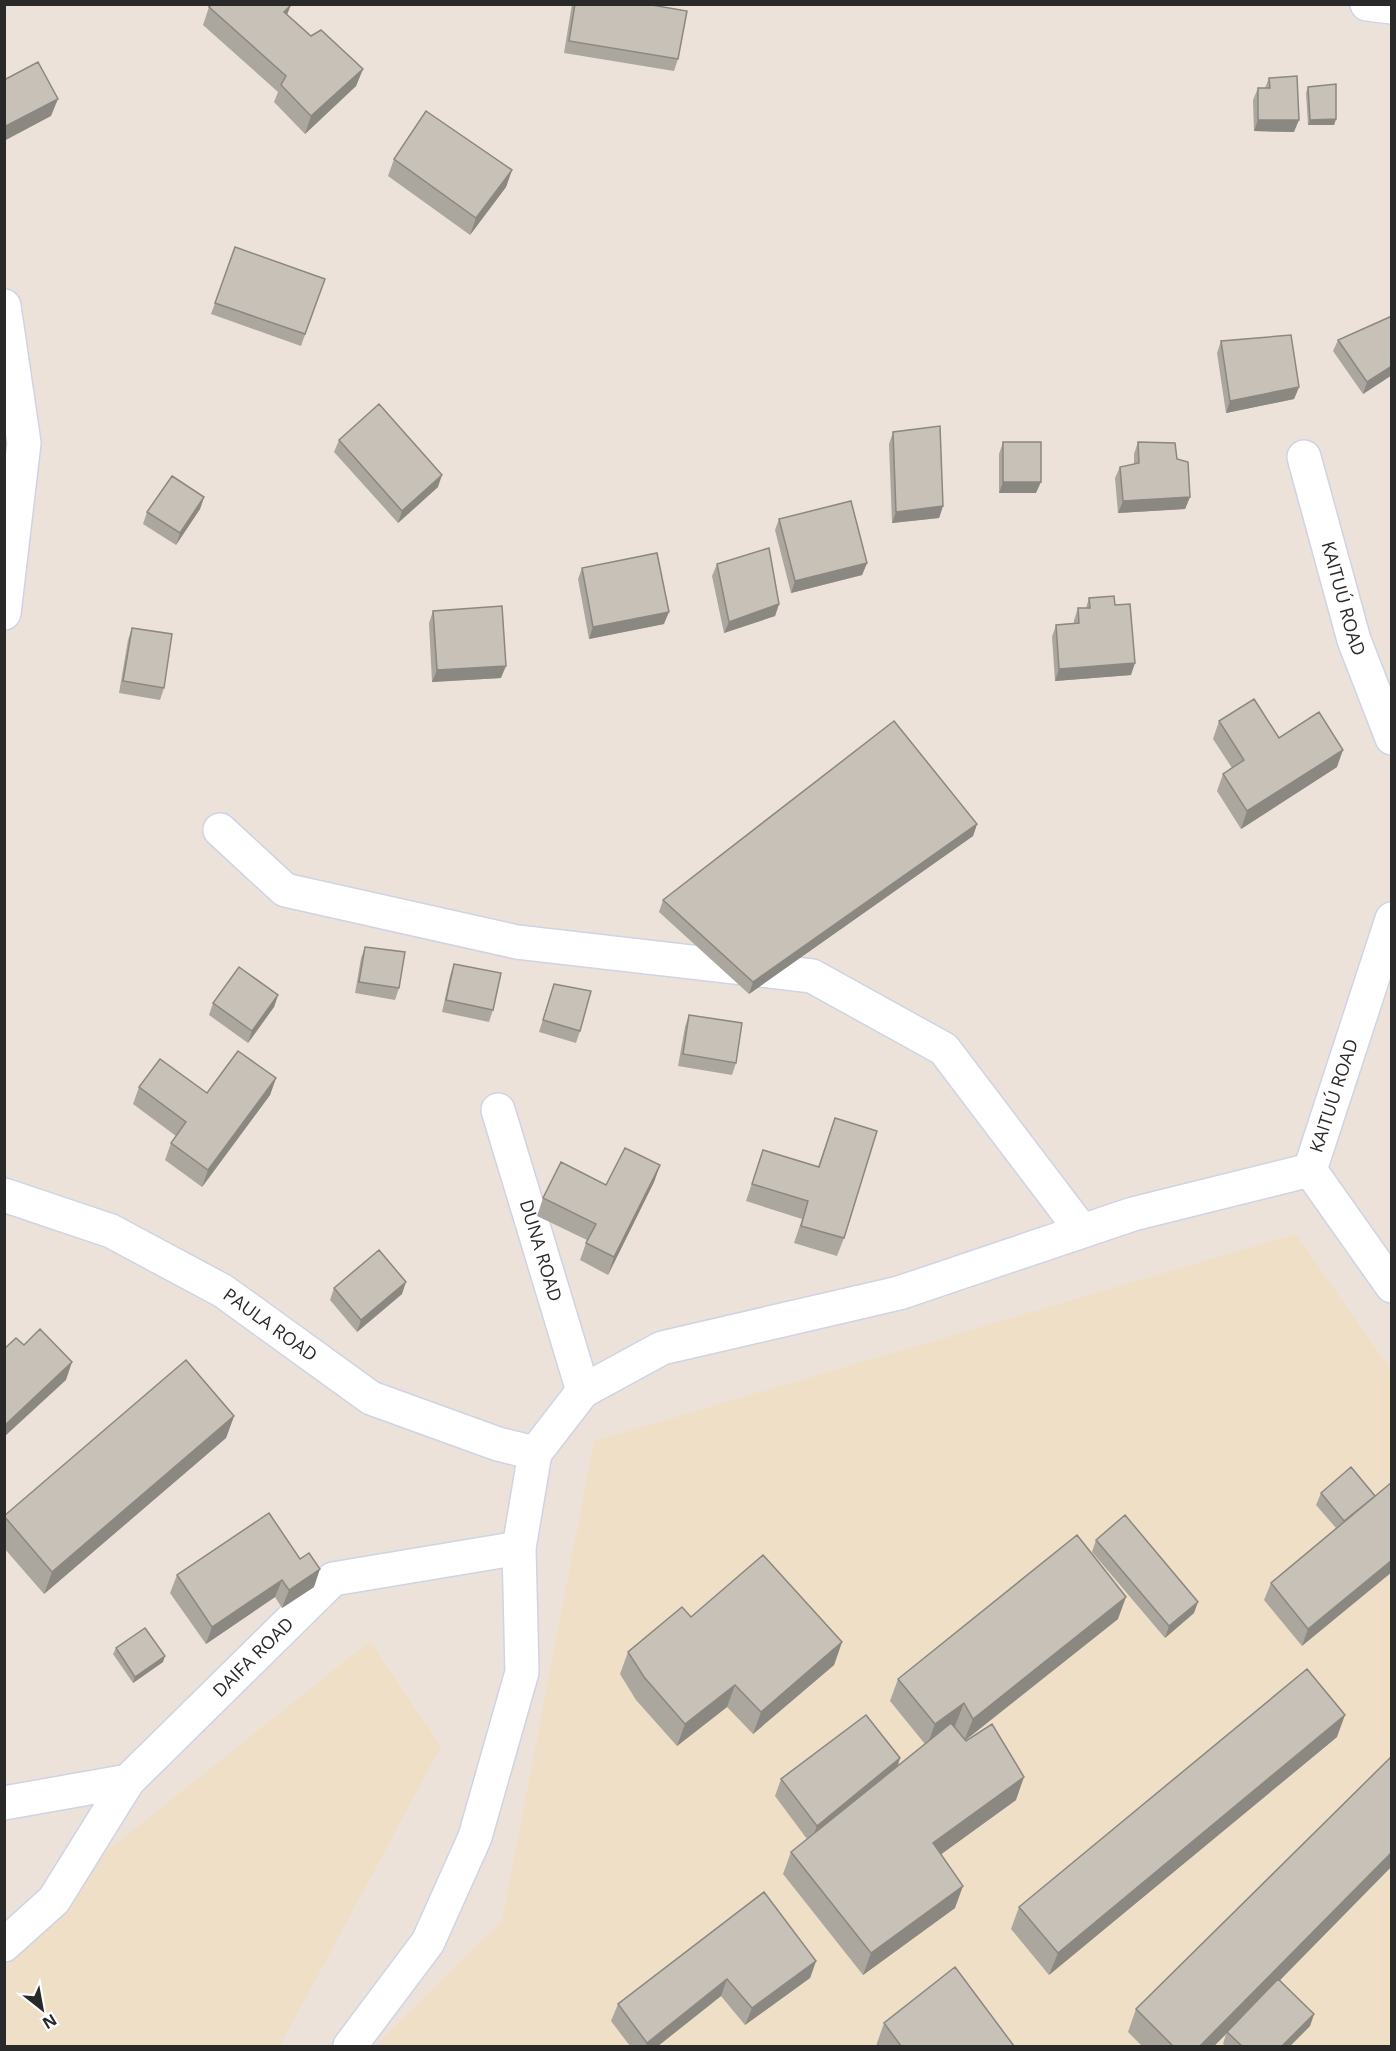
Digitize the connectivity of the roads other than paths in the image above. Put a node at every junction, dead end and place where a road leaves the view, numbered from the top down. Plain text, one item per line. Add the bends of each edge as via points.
1 (1367, 4) edge
2 (1392, 7) edge
3 (4, 306) edge
4 (1304, 457) dead end
5 (4, 612) edge
6 (1392, 738) edge
7 (220, 830) dead end
8 (1392, 920) edge
9 (498, 1110) dead end
10 (1310, 1170) junction
11 (4, 1194) edge
12 (1082, 1231) junction
13 (1392, 1286) edge
14 (583, 1391) junction
15 (535, 1453) junction
16 (519, 1548) junction
17 (128, 1781) junction
18 (4, 1803) edge
19 (4, 1945) edge
20 (350, 2046) edge

1 - 2 street
3 - 5 street via 24,443
4 - 6 street, KAITUÚ ROAD via 1354,640
7 - 12 street via 285,890 517,942 812,976 944,1049
8 - 10 street, KAITUÚ ROAD
9 - 14 street, DUNA ROAD
10 - 12 street via 1133,1214
10 - 13 street
11 - 15 street, PAULA ROAD via 111,1232 223,1291 371,1398 498,1444
12 - 14 street via 899,1293 662,1348
14 - 15 street
15 - 16 street
16 - 17 street, DAIFA ROAD via 333,1579
16 - 20 street via 522,1672 475,1837 428,1942
17 - 18 street
17 - 19 street, DAIFA ROAD via 54,1900

